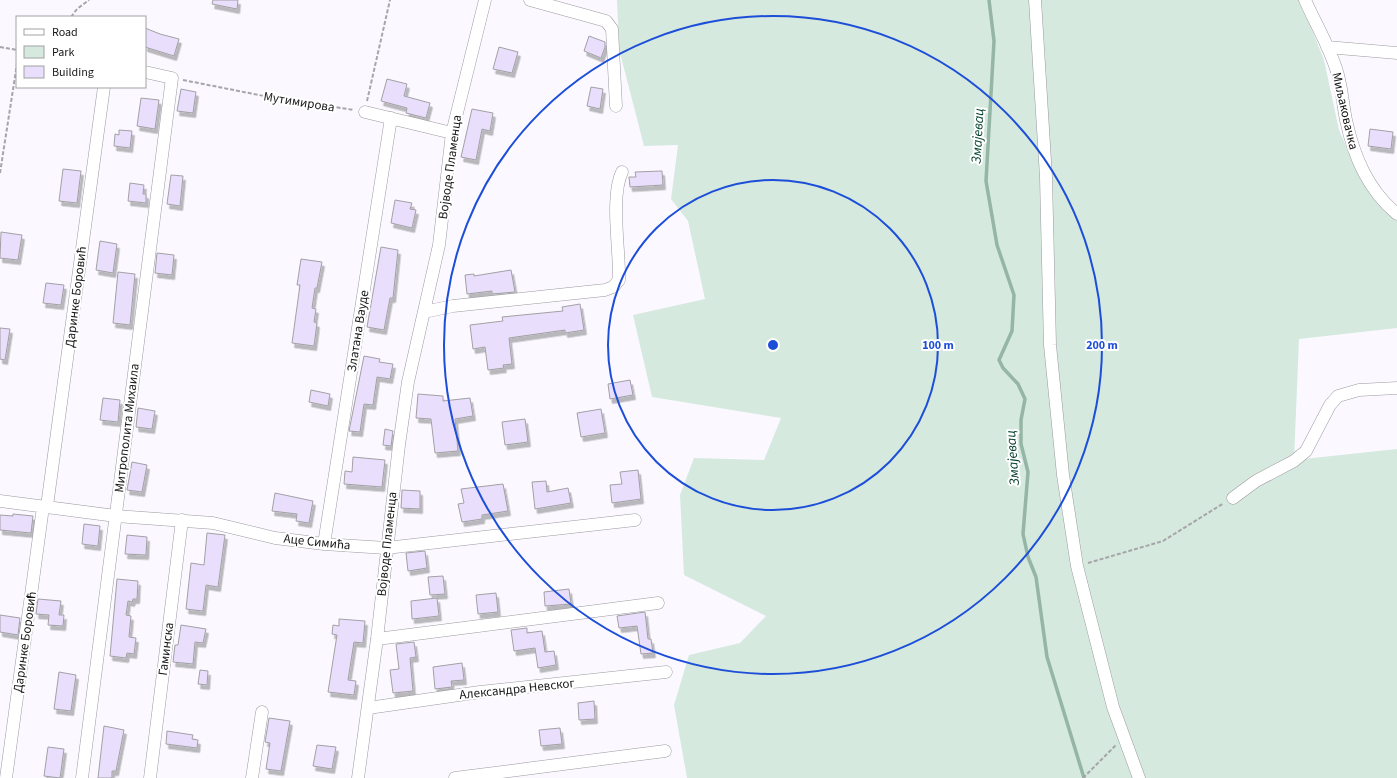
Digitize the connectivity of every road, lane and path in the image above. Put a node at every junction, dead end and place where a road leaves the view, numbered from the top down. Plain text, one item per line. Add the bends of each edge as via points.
1 (89, 0) edge
2 (390, 0) edge
3 (485, 0) edge
4 (530, 0) edge
5 (1035, 0) edge
6 (1305, 0) edge
7 (72, 16) edge
8 (0, 47) edge
9 (1328, 47) junction
10 (16, 50) edge
11 (1397, 53) edge
12 (16, 70) edge
13 (146, 72) edge
14 (172, 78) junction
15 (104, 88) edge
16 (616, 106) dead end
17 (365, 112) junction
18 (391, 118) junction
19 (452, 133) junction
20 (622, 172) dead end
21 (0, 173) edge
22 (1397, 214) edge
23 (424, 312) junction
24 (1397, 388) edge
25 (1233, 498) joint
26 (0, 501) edge
27 (45, 506) junction
28 (116, 516) junction
29 (182, 520) junction
30 (635, 520) dead end
31 (324, 544) junction
32 (386, 548) junction
33 (1077, 566) junction
34 (658, 604) dead end
35 (377, 639) junction
36 (666, 672) dead end
37 (368, 708) junction
38 (262, 712) dead end
39 (1124, 737) junction
40 (665, 750) dead end
41 (6, 778) edge
42 (82, 778) edge
43 (150, 778) edge
44 (252, 778) edge
45 (358, 778) edge
46 (455, 778) edge
47 (1082, 778) edge
48 (1139, 778) edge

1 - 7 path
2 - 17 path
3 - 19 street, Војводе Пламенца
4 - 16 street via 606,21 612,29
5 - 33 street via 1046,177 1050,345 1063,475
6 - 9 street, Миљаковачка
8 - 10 path
9 - 11 street
9 - 22 street, Миљаковачка via 1338,75 1346,120 1358,161 1370,184 1385,204
12 - 21 path
13 - 14 street
14 - 17 path, Мутимирова
14 - 28 street, Митрополита Михаила
15 - 27 street, Даринке Боровић
17 - 18 street
18 - 19 street
18 - 31 street, Златана Вауде
19 - 23 street, Војводе Пламенца via 440,245
20 - 23 street via 617,182 617,284 605,290 524,297
23 - 32 street, Војводе Пламенца via 408,382
24 - 25 street via 1359,390 1338,396 1330,405 1306,451
25 - 33 path via 1163,541
26 - 27 street, Аце Симића
27 - 28 street, Аце Симића
27 - 41 street, Даринке Боровић
28 - 29 street, Аце Симића
28 - 42 street, Митрополита Михаила
29 - 31 street, Аце Симића via 213,523 275,538
29 - 43 street, Гаминска
30 - 32 street, Аце Симића
31 - 32 street, Аце Симића
32 - 35 street, Војводе Пламенца
33 - 39 street via 1112,707
34 - 35 street
35 - 37 street, Војводе Пламенца
36 - 37 street, Александра Невског via 480,692
37 - 45 street, Војводе Пламенца
38 - 44 street
39 - 47 path
39 - 48 street
40 - 46 street

